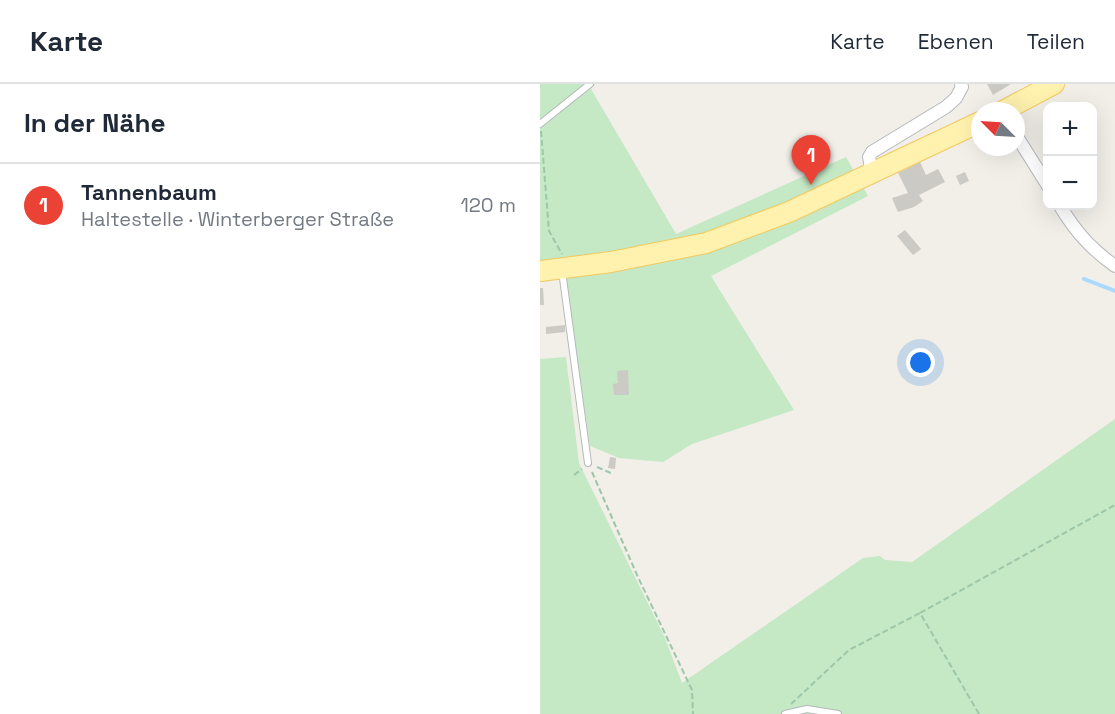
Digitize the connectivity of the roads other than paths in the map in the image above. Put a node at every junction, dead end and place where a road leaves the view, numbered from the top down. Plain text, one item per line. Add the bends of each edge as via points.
1 (590, 84) edge
2 (961, 84) edge
3 (1054, 84) edge
4 (1021, 102) edge
5 (540, 125) edge
6 (971, 126) edge
7 (1025, 150) edge
8 (872, 174) junction
9 (1043, 179) edge
10 (1063, 210) edge
11 (1115, 266) edge
12 (565, 267) junction
13 (540, 271) edge
14 (588, 463) road end
15 (785, 714) edge
16 (838, 714) edge

1 - 5 lane
2 - 8 street via 956,98 946,107 872,152
3 - 4 main road
6 - 8 main road
7 - 9 street
8 - 12 main road via 789,212 706,243 631,259
10 - 11 street via 1078,234
12 - 13 main road
12 - 14 lane
15 - 16 lane via 807,709

